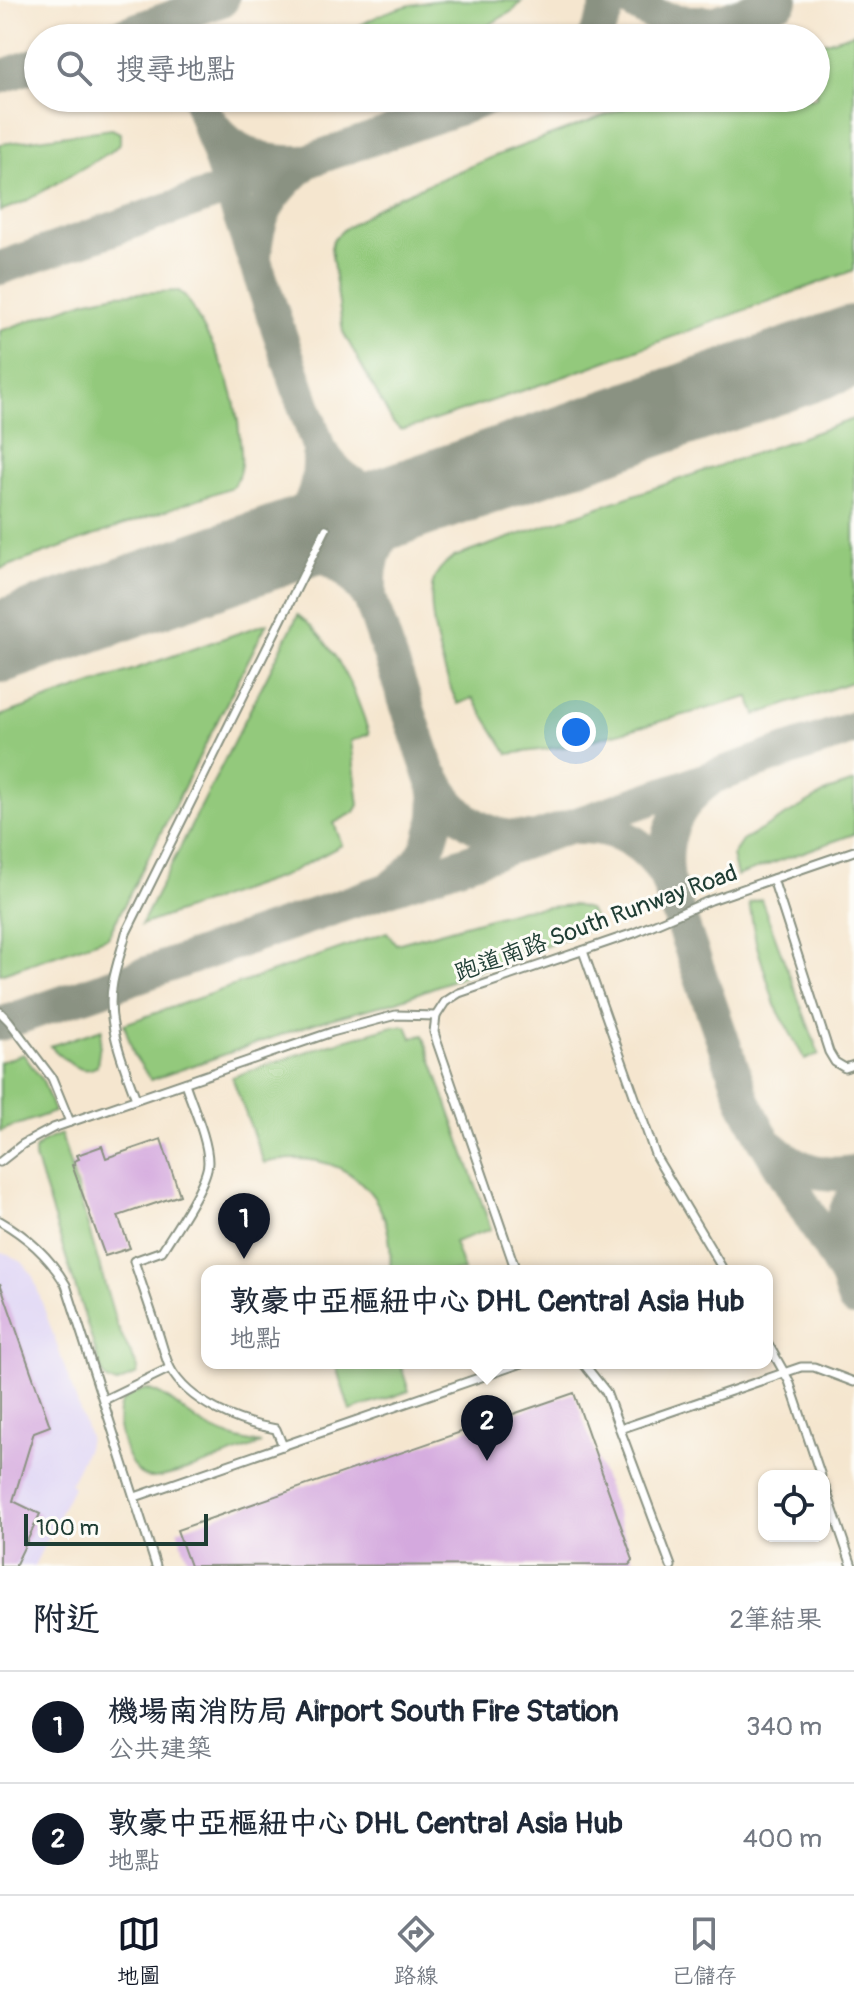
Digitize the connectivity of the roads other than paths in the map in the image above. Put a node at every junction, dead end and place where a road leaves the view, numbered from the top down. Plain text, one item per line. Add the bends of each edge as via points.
1 (326, 529) dead end
2 (854, 851) edge
3 (773, 879) junction
4 (583, 951) junction
5 (0, 1012) edge
6 (436, 1016) junction
7 (854, 1065) edge
8 (185, 1083) junction
9 (136, 1099) junction
10 (70, 1122) junction
11 (0, 1162) edge
12 (0, 1221) edge
13 (514, 1265) edge
14 (720, 1265) edge
15 (773, 1352) edge
16 (170, 1368) junction
17 (505, 1369) edge
18 (588, 1369) edge
19 (785, 1371) junction
20 (854, 1382) edge
21 (104, 1400) junction
22 (620, 1429) junction
23 (283, 1446) junction
24 (819, 1470) edge
25 (135, 1497) junction
26 (830, 1502) edge
27 (156, 1566) edge
28 (671, 1566) edge
29 (852, 1566) edge

1 - 9 lane via 126,933 112,985 113,1025
2 - 3 lane, 跑道南路 South Runway Road
3 - 4 lane, 跑道南路 South Runway Road
3 - 7 lane via 829,1052 845,1068
4 - 6 lane, 跑道南路 South Runway Road via 459,993
4 - 14 lane via 656,1157
5 - 10 lane via 52,1078
6 - 8 lane via 396,1015
6 - 13 lane via 437,1042
8 - 9 lane
8 - 16 lane via 208,1167 162,1251 134,1261
9 - 10 lane
10 - 11 lane via 38,1135
12 - 21 lane via 28,1238 66,1285
15 - 19 lane
16 - 21 lane
16 - 23 lane via 194,1395 216,1408 276,1429
17 - 23 lane
18 - 22 lane via 606,1392
19 - 20 lane via 814,1367
19 - 22 lane
19 - 24 lane
21 - 25 lane
22 - 28 lane
23 - 25 lane
25 - 27 lane
26 - 29 lane

